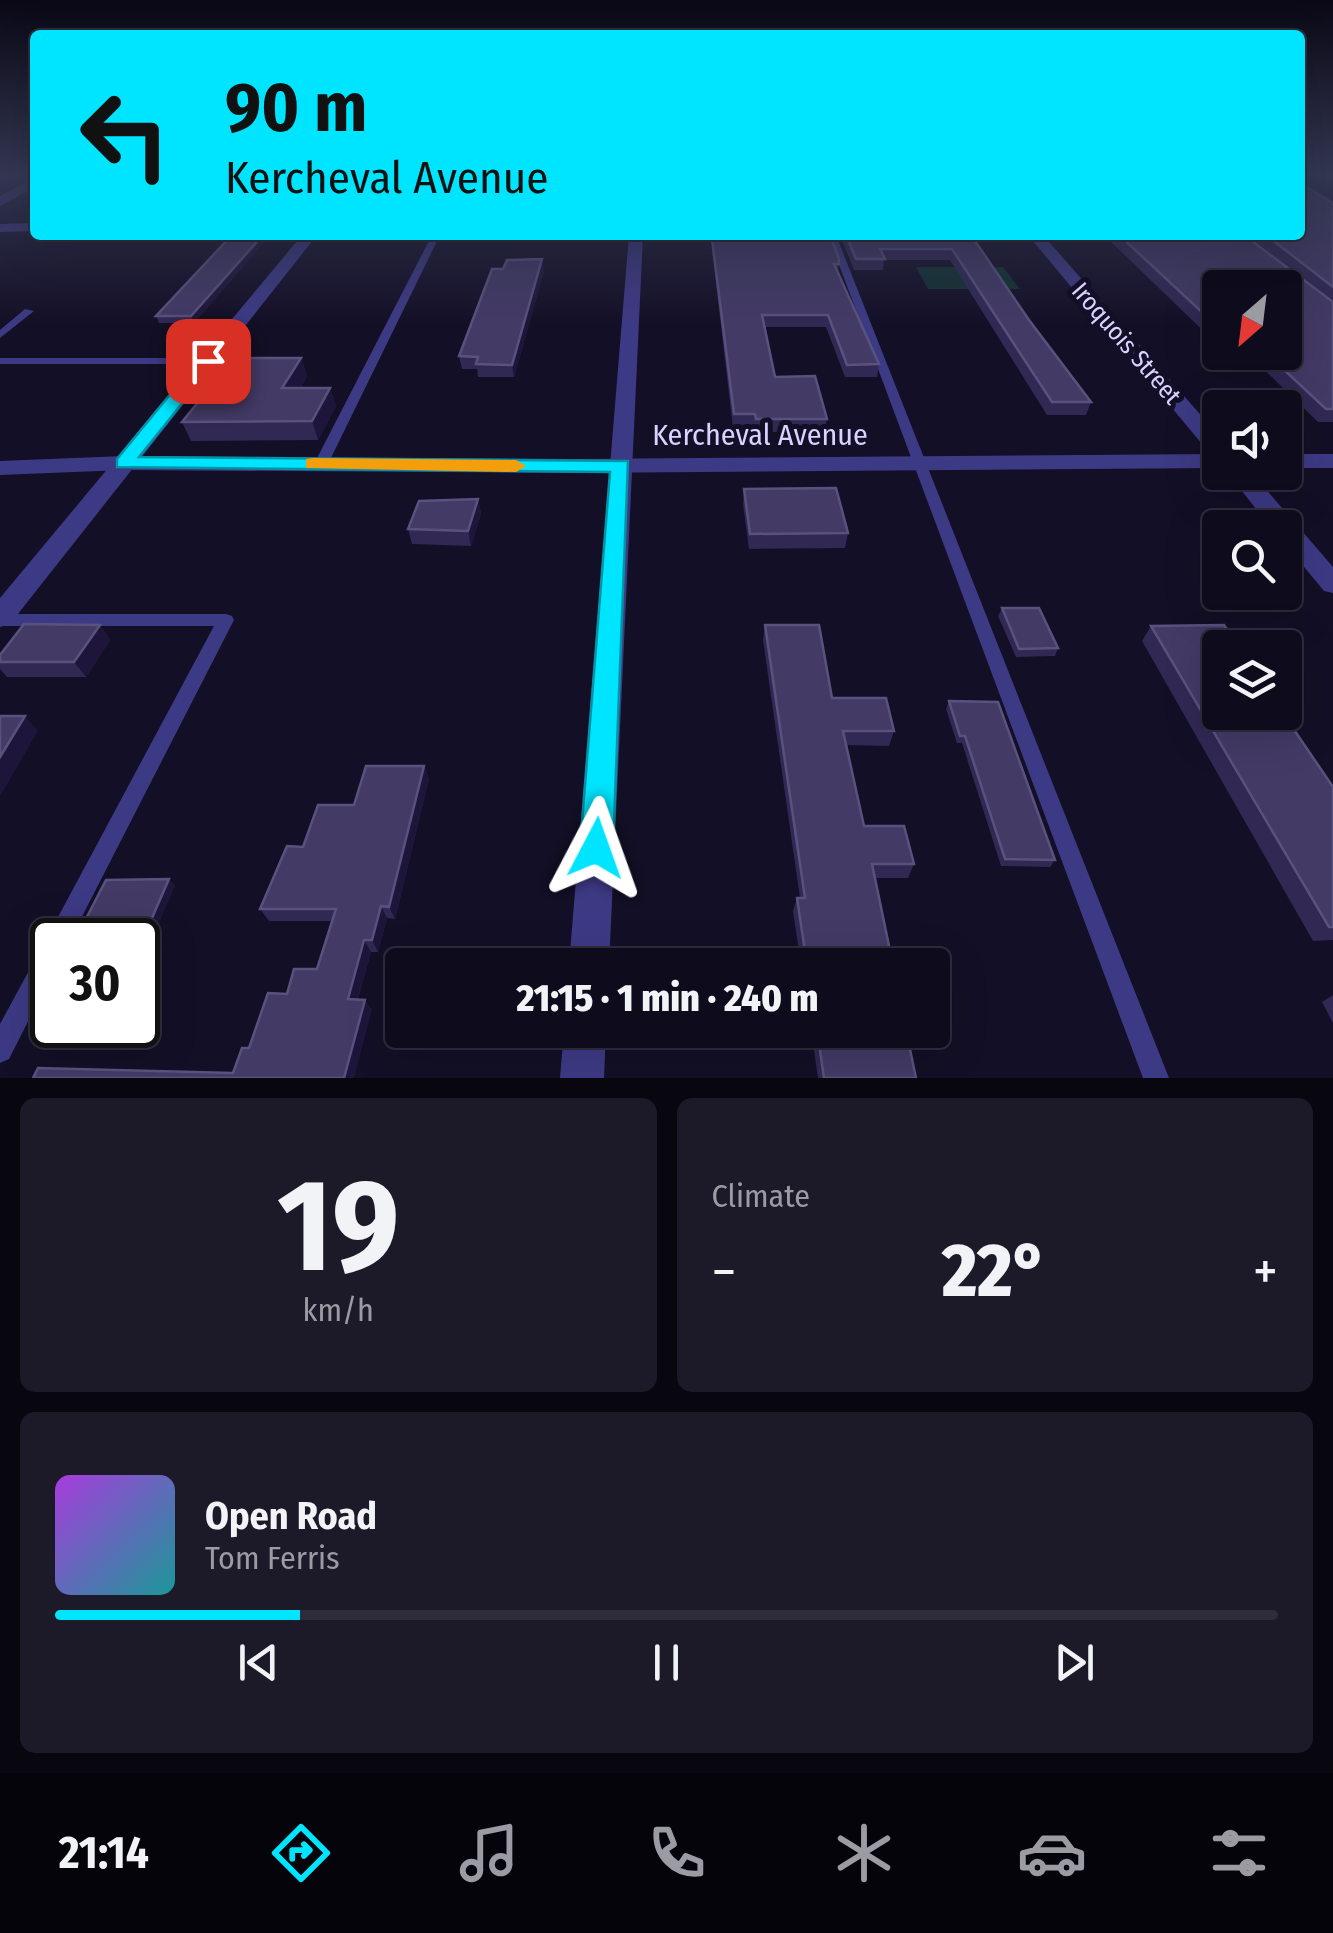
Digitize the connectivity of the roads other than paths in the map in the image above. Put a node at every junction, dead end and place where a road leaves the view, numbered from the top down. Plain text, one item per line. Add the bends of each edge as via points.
1 (0, 228) edge
2 (30, 228) edge
3 (306, 240) edge
4 (433, 240) edge
5 (636, 240) edge
6 (834, 240) edge
7 (1038, 240) edge
8 (29, 311) dead end
9 (0, 335) edge
10 (0, 361) edge
11 (208, 361) junction
12 (1202, 430) edge
13 (1202, 461) edge
14 (1333, 461) edge
15 (1302, 462) edge
16 (124, 463) junction
17 (321, 464) junction
18 (918, 464) junction
19 (621, 466) junction
20 (0, 468) edge
21 (1253, 490) edge
22 (1270, 510) edge
23 (1302, 548) edge
24 (1333, 584) edge
25 (0, 619) edge
26 (70, 918) edge
27 (590, 948) edge
28 (30, 992) edge
29 (584, 1048) edge
30 (0, 1050) edge
31 (582, 1078) edge
32 (1156, 1078) edge

1 - 2 street
3 - 11 street
4 - 17 lane
5 - 19 street
6 - 18 lane
7 - 12 street, Iroquois Street
8 - 9 lane
10 - 11 lane
11 - 16 street
13 - 18 street, Kercheval Avenue
14 - 15 street
16 - 17 street, Kercheval Avenue
16 - 20 street, Kercheval Avenue
16 - 25 street
17 - 19 street, Kercheval Avenue
18 - 19 street, Kercheval Avenue
18 - 32 lane
19 - 27 street
21 - 22 street
23 - 24 street
25 - 26 lane via 226,620
28 - 30 lane
29 - 31 street

